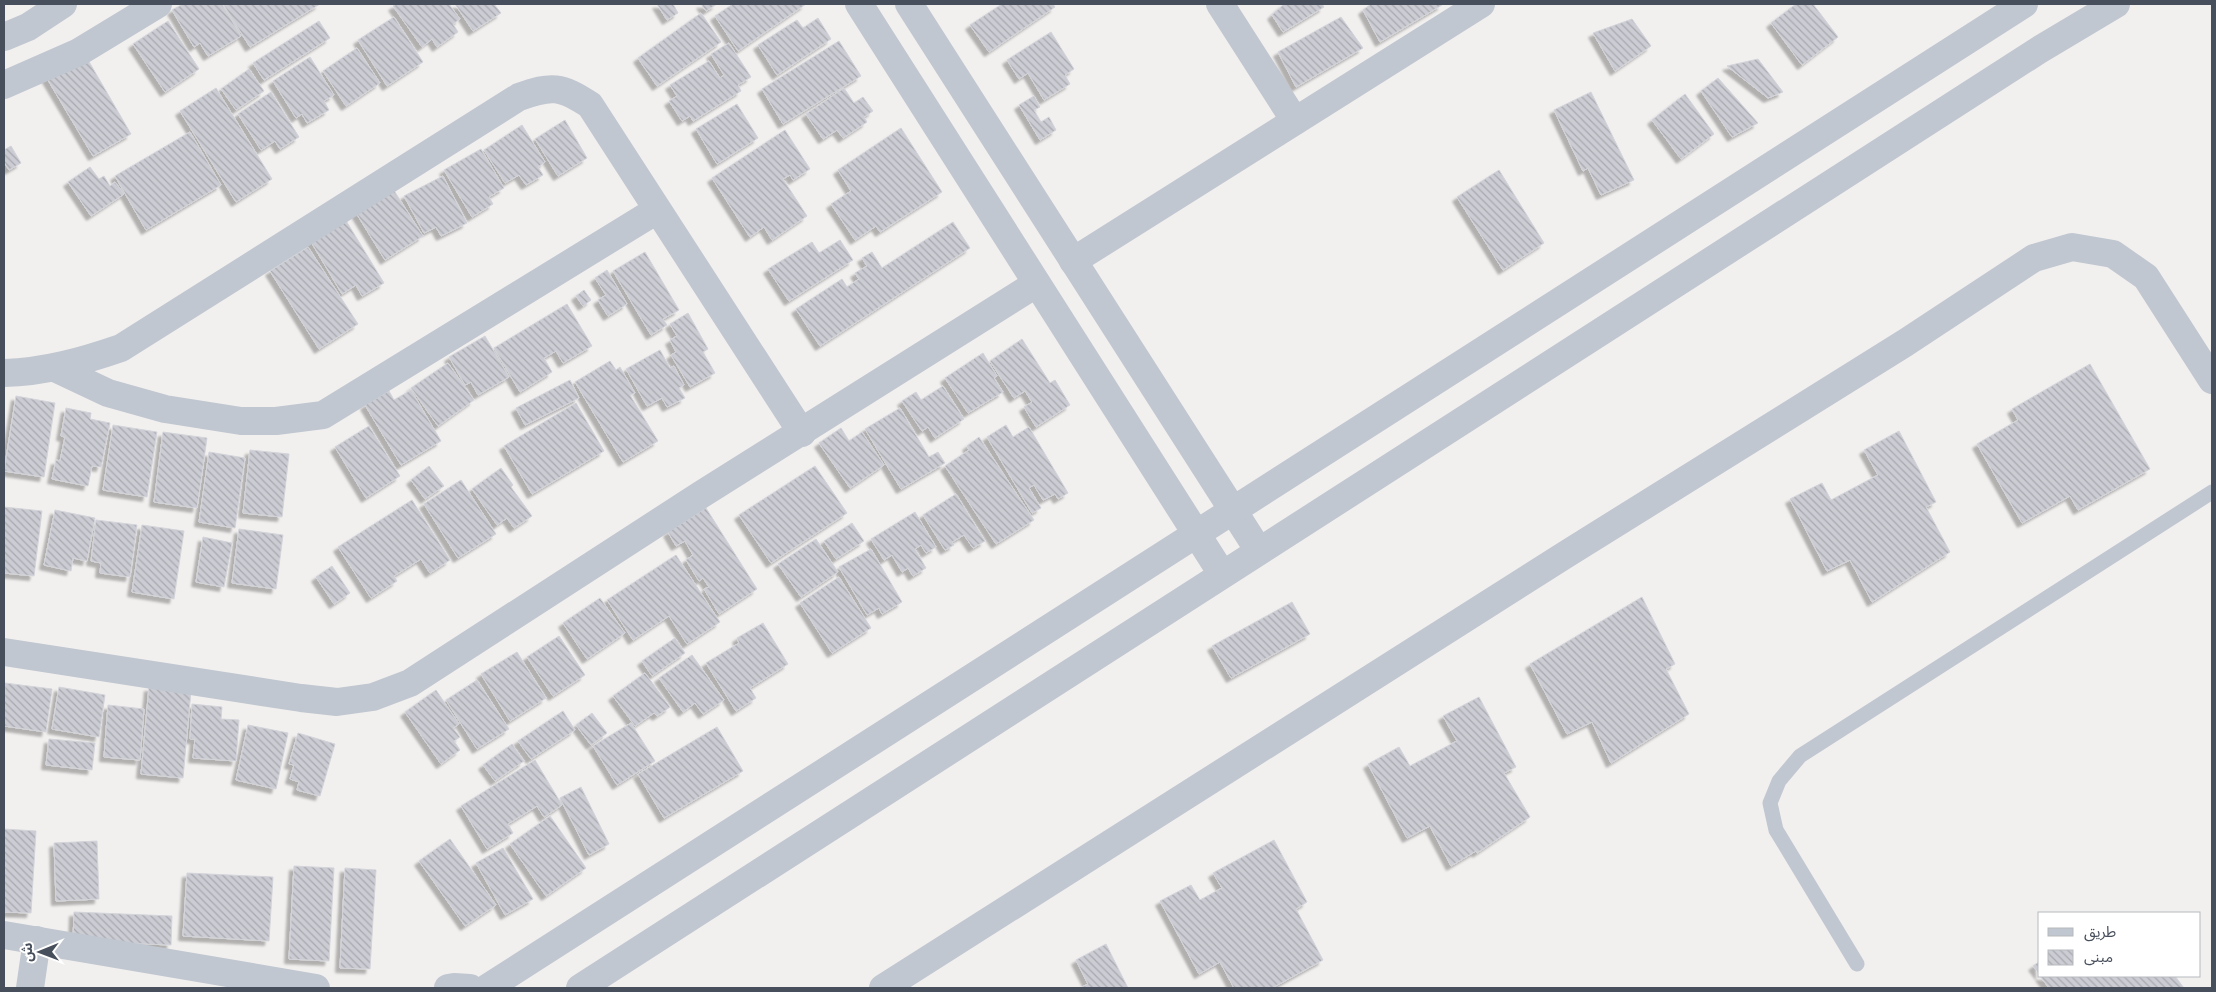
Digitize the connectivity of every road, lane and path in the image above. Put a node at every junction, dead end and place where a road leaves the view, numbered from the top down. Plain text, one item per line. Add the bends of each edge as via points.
1 (64, 4) edge
2 (158, 4) edge
3 (859, 4) edge
4 (908, 4) edge
5 (1220, 4) edge
6 (1481, 4) edge
7 (2024, 4) edge
8 (2116, 4) edge
9 (4, 37) edge
10 (4, 85) edge
11 (1295, 121) junction
12 (657, 210) junction
13 (1073, 260) junction
14 (1036, 284) junction
15 (55, 368) junction
16 (4, 373) edge
17 (2212, 380) edge
18 (802, 433) junction
19 (2212, 492) edge
20 (1233, 511) junction
21 (1196, 534) junction
22 (1259, 551) junction
23 (1222, 574) junction
24 (4, 652) edge
25 (4, 934) edge
26 (38, 940) junction
27 (1857, 964) dead end
28 (30, 988) edge
29 (316, 988) edge
30 (448, 988) edge
31 (470, 988) edge
32 (487, 988) edge
33 (580, 988) edge
34 (883, 988) edge

1 - 9 street via 28,27
2 - 10 street via 79,52
3 - 14 street
4 - 13 street
5 - 11 street
6 - 11 street
7 - 20 street
8 - 22 street via 2031,55
11 - 13 street
12 - 15 street via 323,414 276,421 241,421 165,409 108,393
12 - 15 street via 590,105 568,91 543,88 519,97 121,348
12 - 18 street
13 - 20 street
14 - 18 street
14 - 21 street
15 - 16 street
17 - 34 street via 2146,277 2126,263 2112,254 2072,247 2034,258 1905,343 1648,502
18 - 24 street via 410,683 373,697 337,702 301,698
19 - 27 lane via 1800,756 1779,781 1770,803 1776,830
20 - 21 street
20 - 22 street
21 - 23 street
21 - 32 street
22 - 23 street
23 - 33 street
25 - 26 street
26 - 28 street
26 - 29 street
30 - 31 street

